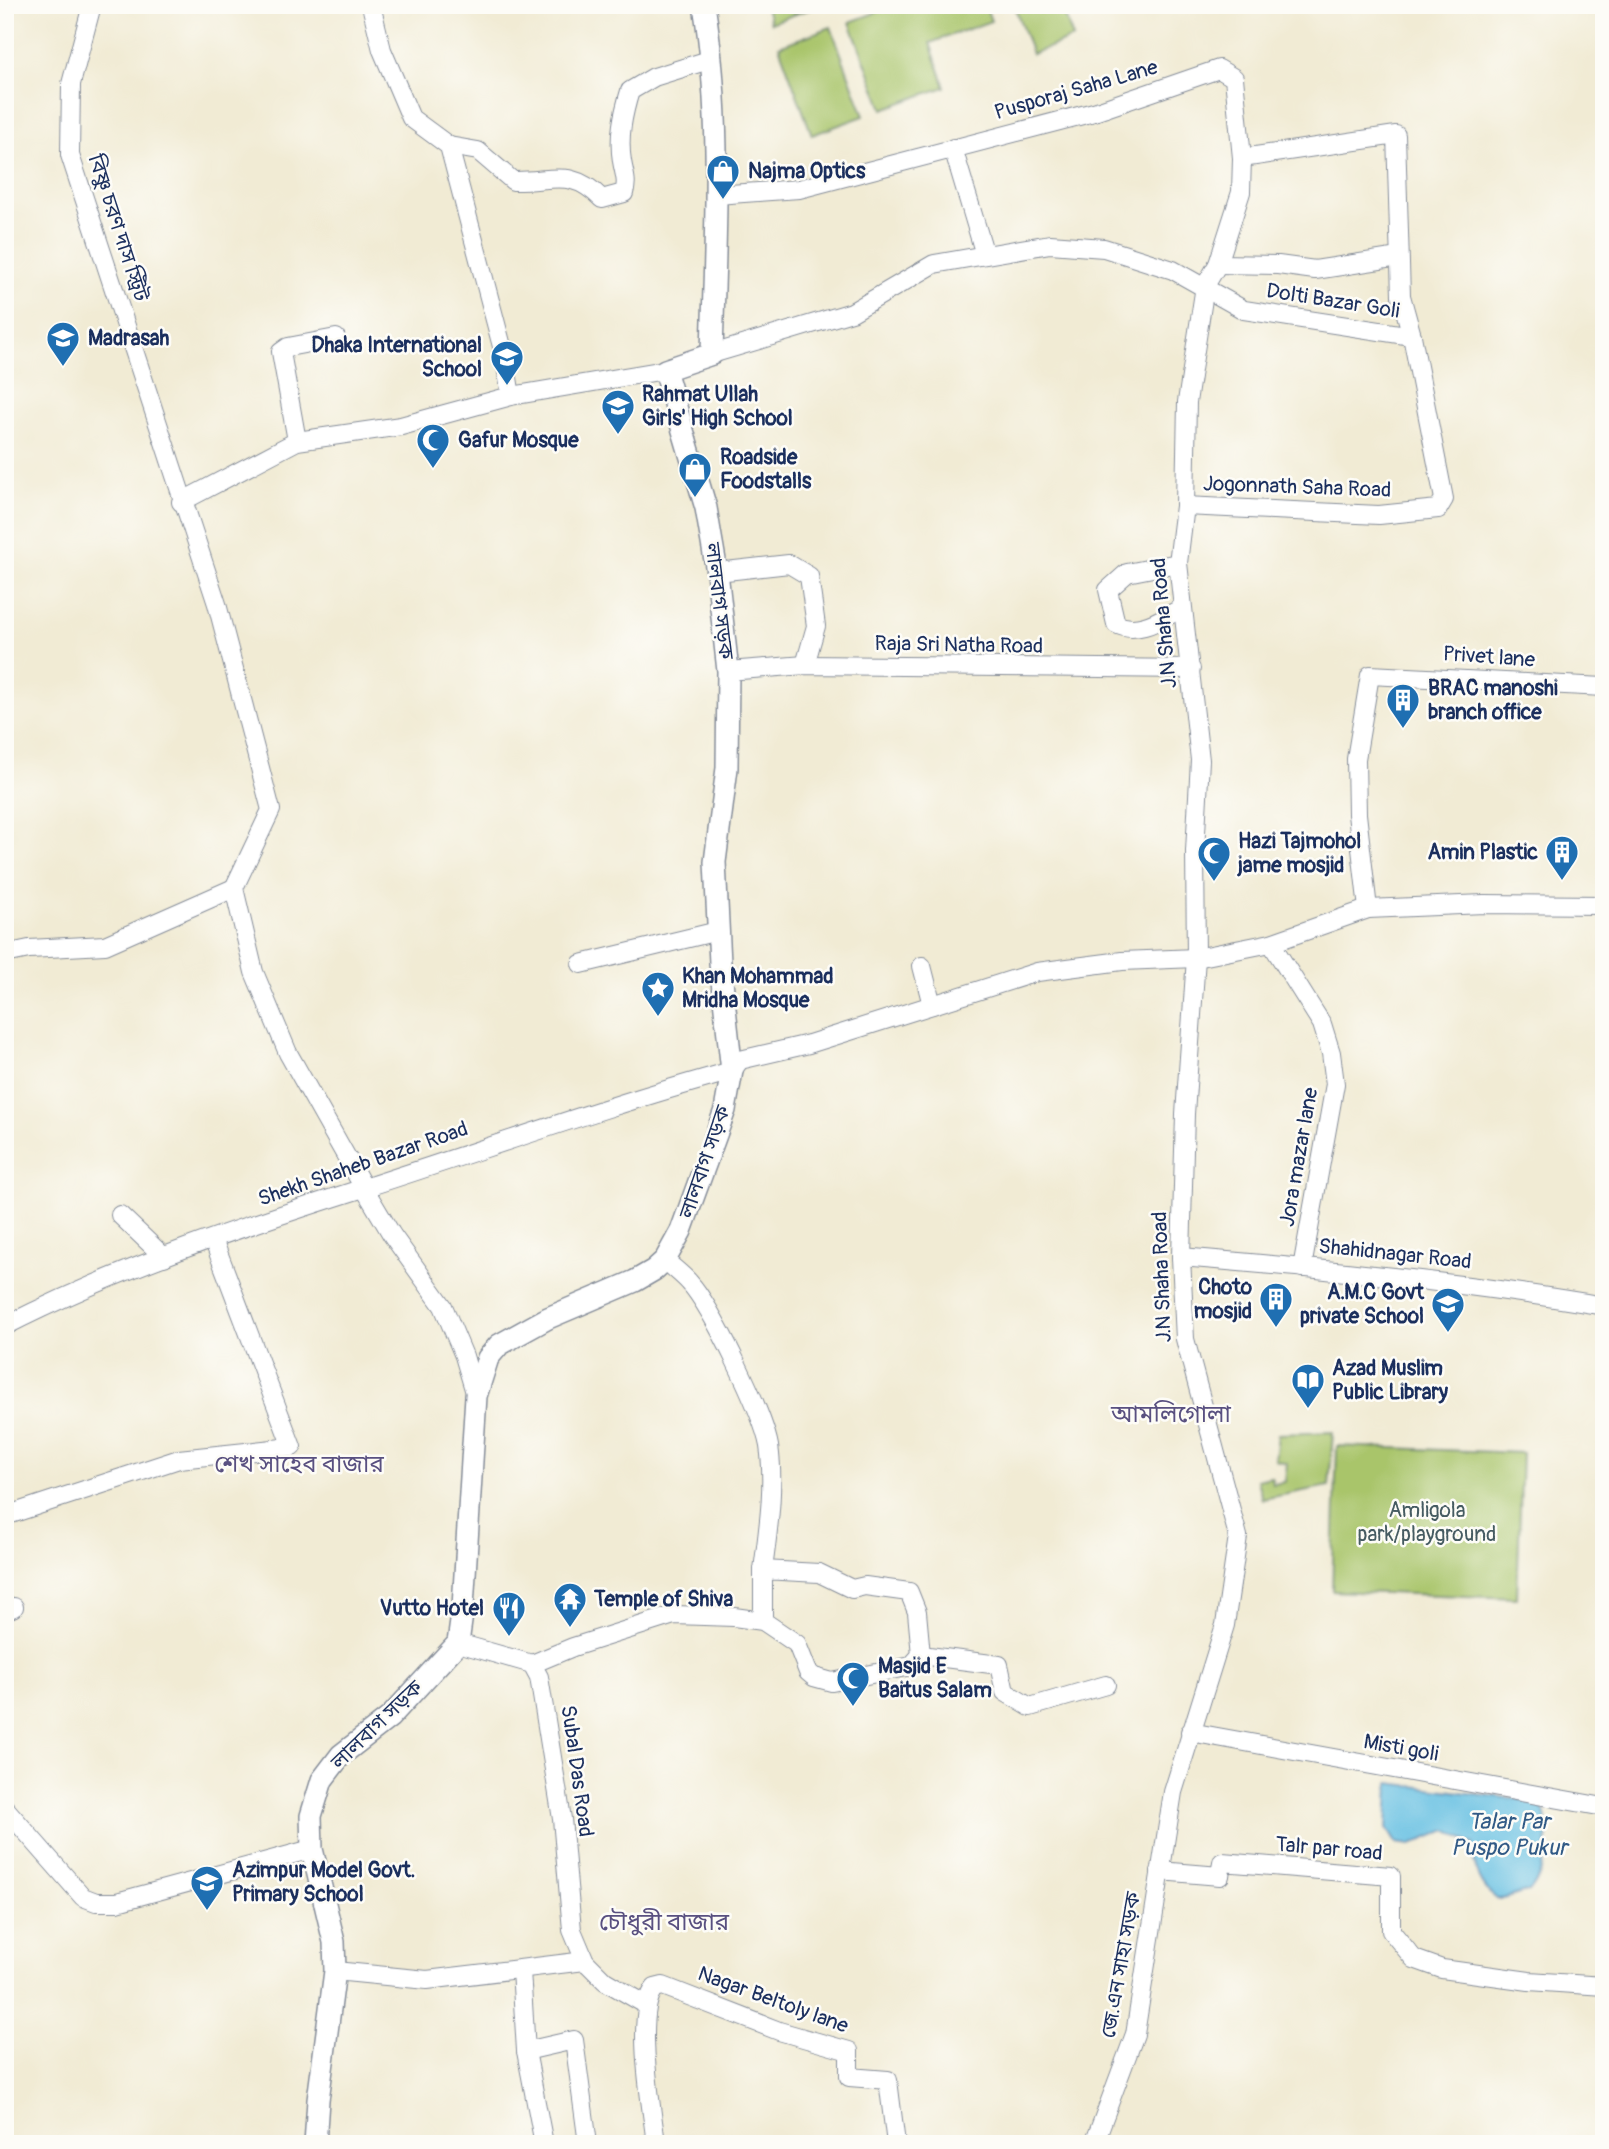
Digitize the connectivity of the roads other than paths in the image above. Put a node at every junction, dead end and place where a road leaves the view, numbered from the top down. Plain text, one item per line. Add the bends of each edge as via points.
1 (92, 5) edge
2 (370, 5) edge
3 (704, 5) edge
4 (712, 59) junction
5 (449, 146) junction
6 (953, 149) junction
7 (1241, 158) junction
8 (716, 195) junction
9 (985, 255) junction
10 (1399, 257) junction
11 (1218, 264) junction
12 (1205, 286) junction
13 (1412, 336) junction
14 (336, 338) dead end
15 (712, 354) junction
16 (665, 370) junction
17 (511, 396) junction
18 (297, 441) junction
19 (181, 502) junction
20 (1185, 506) junction
21 (1178, 563) junction
22 (718, 572) junction
23 (1182, 608) junction
24 (805, 665) junction
25 (1191, 669) junction
26 (728, 671) junction
27 (1604, 687) edge
28 (234, 888) junction
29 (1604, 905) edge
30 (1368, 909) junction
31 (718, 931) junction
32 (1271, 943) junction
33 (5, 954) edge
34 (1196, 958) junction
35 (581, 964) dead end
36 (922, 966) dead end
37 (932, 1005) junction
38 (736, 1066) junction
39 (364, 1188) junction
40 (120, 1214) dead end
41 (213, 1239) junction
42 (164, 1257) junction
43 (1181, 1257) junction
44 (665, 1260) junction
45 (1302, 1268) junction
46 (1604, 1306) edge
47 (5, 1326) edge
48 (476, 1396) junction
49 (5, 1517) edge
50 (763, 1570) junction
51 (763, 1621) junction
52 (458, 1643) junction
53 (921, 1656) junction
54 (532, 1664) junction
55 (1106, 1685) dead end
56 (1190, 1732) junction
57 (1604, 1807) edge
58 (5, 1808) edge
59 (312, 1849) junction
60 (1160, 1871) junction
61 (584, 1961) junction
62 (521, 1970) junction
63 (335, 1971) junction
64 (1604, 1986) edge
65 (646, 2004) junction
66 (526, 2051) junction
67 (315, 2144) edge
68 (544, 2144) edge
69 (588, 2144) edge
70 (656, 2144) edge
71 (896, 2144) edge
72 (1094, 2144) edge

1 - 19 street, বিষ্ণু চরণ দাস স্ট্রিট via 71,84 70,155
2 - 5 street via 382,50 411,118
3 - 4 street
4 - 5 street via 654,77 630,91 621,120 624,193 601,199 586,184 561,177 513,181 478,151
4 - 8 street
5 - 17 street
6 - 7 street, Pusporaj Saha Lane via 1094,112 1219,69 1234,78
6 - 8 street, Pusporaj Saha Lane via 799,189
6 - 9 street
7 - 10 street, Dolti Bazar Goli via 1396,135
7 - 11 street, Pusporaj Saha Lane via 1241,192
8 - 15 street
9 - 12 street, Dolti Bazar Goli via 1050,244 1104,248 1173,270
9 - 15 street, Dolti Bazar Goli via 934,264 852,312
10 - 11 street via 1315,270
10 - 13 street, Dolti Bazar Goli via 1401,296
11 - 12 street, Pusporaj Saha Lane
12 - 13 street, Dolti Bazar Goli via 1244,310
12 - 20 street, J.N Shaha Road via 1187,402
13 - 20 street, Jogonnath Saha Road via 1444,499 1438,509 1380,515
14 - 18 street via 288,346 281,352
15 - 16 street
16 - 17 street
16 - 22 street, লালবাগ সড়ক via 706,508
17 - 18 street via 401,426
18 - 19 street
19 - 28 street, বিষ্ণু চরণ দাস স্ট্রিট via 217,604 271,810
20 - 21 street, J.N Shaha Road
21 - 23 street, J.N Shaha Road
21 - 23 street via 1127,573 1108,590 1116,624 1124,628 1147,627
22 - 24 street via 789,564 809,576 816,626
22 - 26 street, লালবাগ সড়ক
23 - 25 street, J.N Shaha Road
24 - 25 street, Raja Sri Natha Road
24 - 26 street, Raja Sri Natha Road
25 - 34 street, J.N Shaha Road via 1200,760
26 - 31 street, লালবাগ সড়ক via 727,768 715,862
27 - 30 street, Privet lane via 1371,674 1356,760
28 - 33 street via 106,944
28 - 39 street via 254,971 288,1053
29 - 30 street
30 - 32 street
31 - 35 street
31 - 38 street, লালবাগ সড়ক
32 - 34 street
32 - 45 street, Jora mazar lane via 1322,1024 1335,1084
34 - 37 street via 1122,961 1037,972
34 - 43 street, J.N Shaha Road
36 - 37 street
37 - 38 street
38 - 39 street, Shekh Shaheb Bazar Road
38 - 44 street, লালবাগ সড়ক via 713,1148
39 - 41 street, Shekh Shaheb Bazar Road
39 - 48 street via 443,1306
40 - 42 street
41 - 42 street, Shekh Shaheb Bazar Road
41 - 49 street via 292,1447 179,1459
42 - 47 street, Shekh Shaheb Bazar Road via 79,1289
43 - 45 street, Shahidnagar Road
43 - 56 street, J.N Shaha Road via 1185,1339 1238,1536 1225,1625
44 - 48 street, লালবাগ সড়ক via 635,1281 548,1318 499,1345 488,1358
44 - 50 street via 689,1282 710,1313 756,1405 769,1446 771,1489
45 - 46 street, Shahidnagar Road via 1492,1287
48 - 52 street, লালবাগ সড়ক
50 - 51 street
50 - 53 street via 818,1573 852,1589 865,1586 909,1592 917,1612
51 - 53 street via 797,1644 808,1672 832,1682 911,1666
51 - 54 street via 674,1615
52 - 54 street
52 - 59 street, লালবাগ সড়ক via 398,1710 341,1755 322,1780 310,1827
53 - 55 street via 999,1665 1004,1692 1030,1707
54 - 61 street, Subal Das Road via 539,1677 562,1819 572,1930
56 - 57 street, Misti goli
56 - 60 street, J.N Shaha Road via 1173,1792
58 - 59 street via 83,1896 96,1902 117,1902
59 - 63 street, লালবাগ সড়ক via 334,1942
60 - 64 street, Talr par road via 1220,1876 1222,1862 1391,1876 1391,1931 1414,1959 1442,1969
60 - 72 street, জে.এন সাহা সড়ক via 1135,2034
61 - 62 street
61 - 65 street, Subal Das Road via 605,1981
62 - 63 street via 427,1980
62 - 66 street
63 - 67 street, লালবাগ সড়ক
65 - 70 street via 647,2081
65 - 71 street, Nagar Beltoly lane via 656,1988 663,1986 779,2031 849,2051 849,2077 888,2080
66 - 68 street
66 - 69 street via 574,2040

